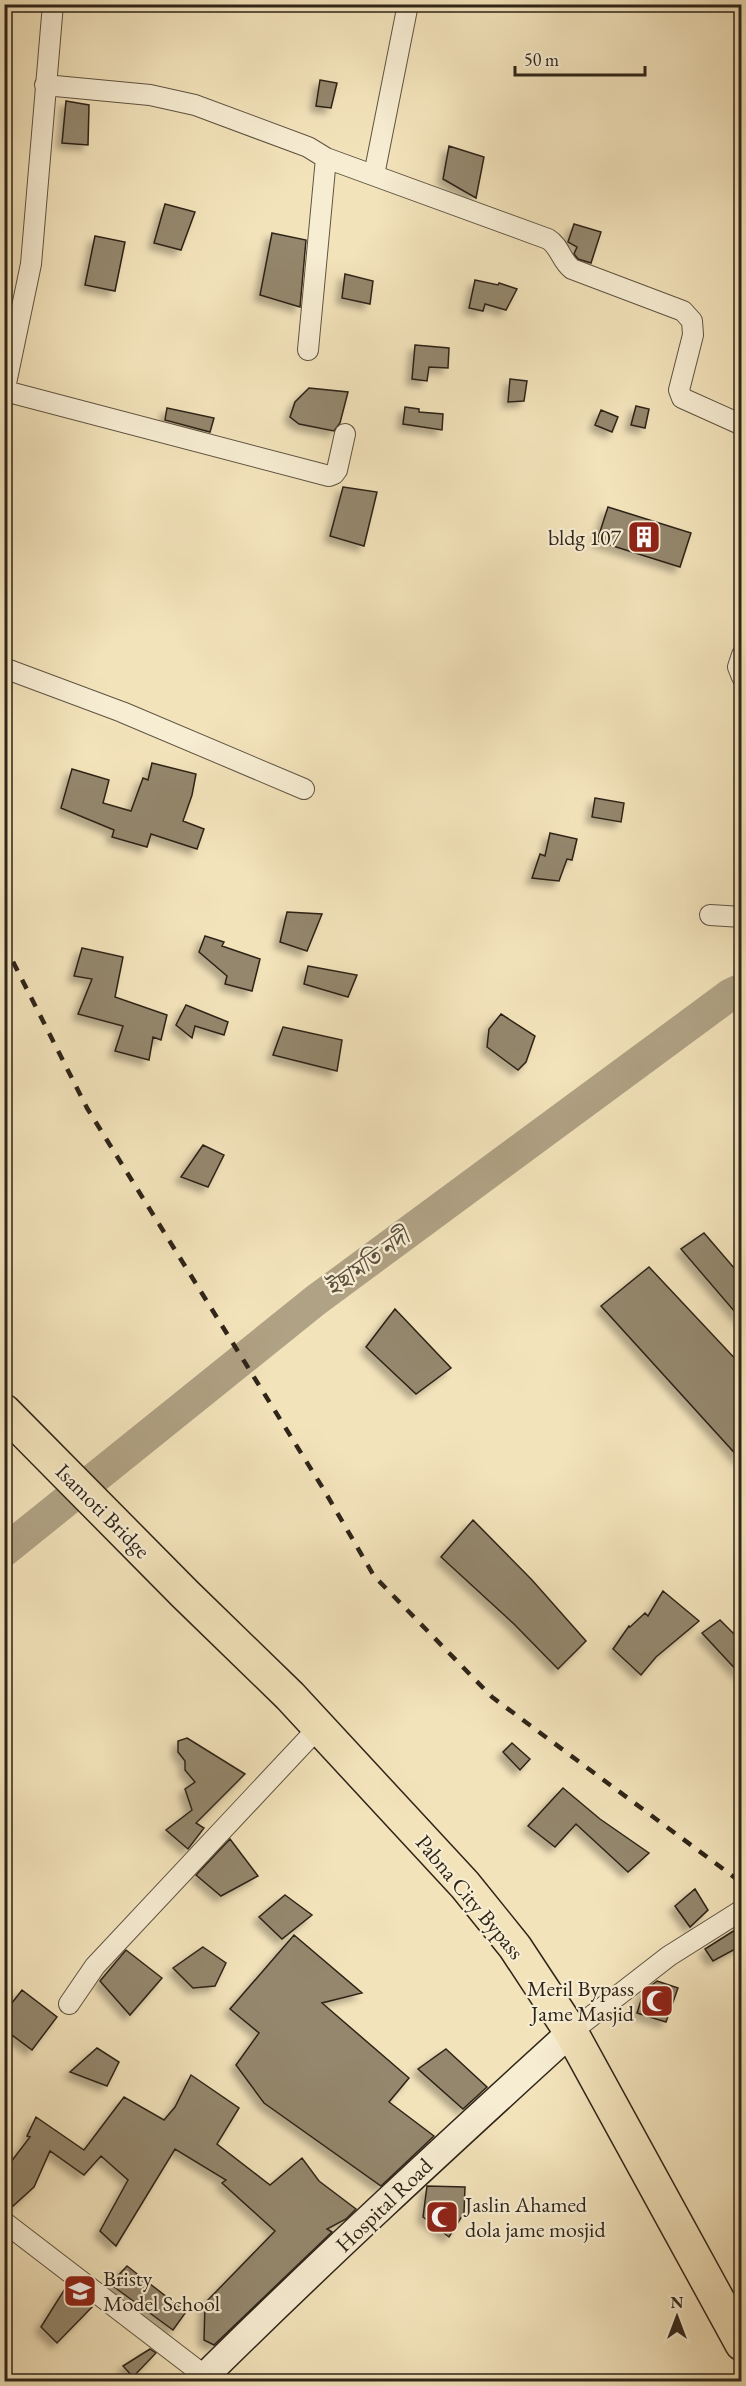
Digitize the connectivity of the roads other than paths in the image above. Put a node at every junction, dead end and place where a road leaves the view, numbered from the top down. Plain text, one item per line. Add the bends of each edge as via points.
1 (53, 4) edge
2 (408, 4) edge
3 (45, 85) junction
4 (326, 158) junction
5 (374, 175) junction
6 (308, 350) dead end
7 (5, 392) edge
8 (741, 425) edge
9 (345, 434) dead end
10 (741, 655) edge
11 (4, 668) edge
12 (741, 677) edge
13 (304, 789) dead end
14 (710, 915) dead end
15 (741, 917) edge
16 (13, 1420) edge
17 (185, 1594) joint
18 (319, 1727) junction
19 (741, 1910) edge
20 (69, 2004) dead end
21 (571, 2032) junction
22 (4, 2222) edge
23 (741, 2344) edge
24 (202, 2379) edge

1 - 3 street
2 - 5 street
3 - 4 street via 150,95 195,105 308,147
3 - 7 street via 31,264
4 - 5 street
4 - 6 street
5 - 8 street via 548,239 572,268 683,311 692,321 693,335 679,390 682,398
7 - 9 street via 329,476 337,470
10 - 12 street
11 - 13 street via 142,720
14 - 15 street
16 - 17 highway, Isamoti Bridge
17 - 18 highway, Pabna City Bypass
18 - 20 street via 96,1966
18 - 21 highway, Pabna City Bypass via 465,1884 515,1947
19 - 21 street via 669,1956
21 - 23 highway, Pabna City Bypass
21 - 24 main road, Hospital Road via 368,2218
22 - 24 street

